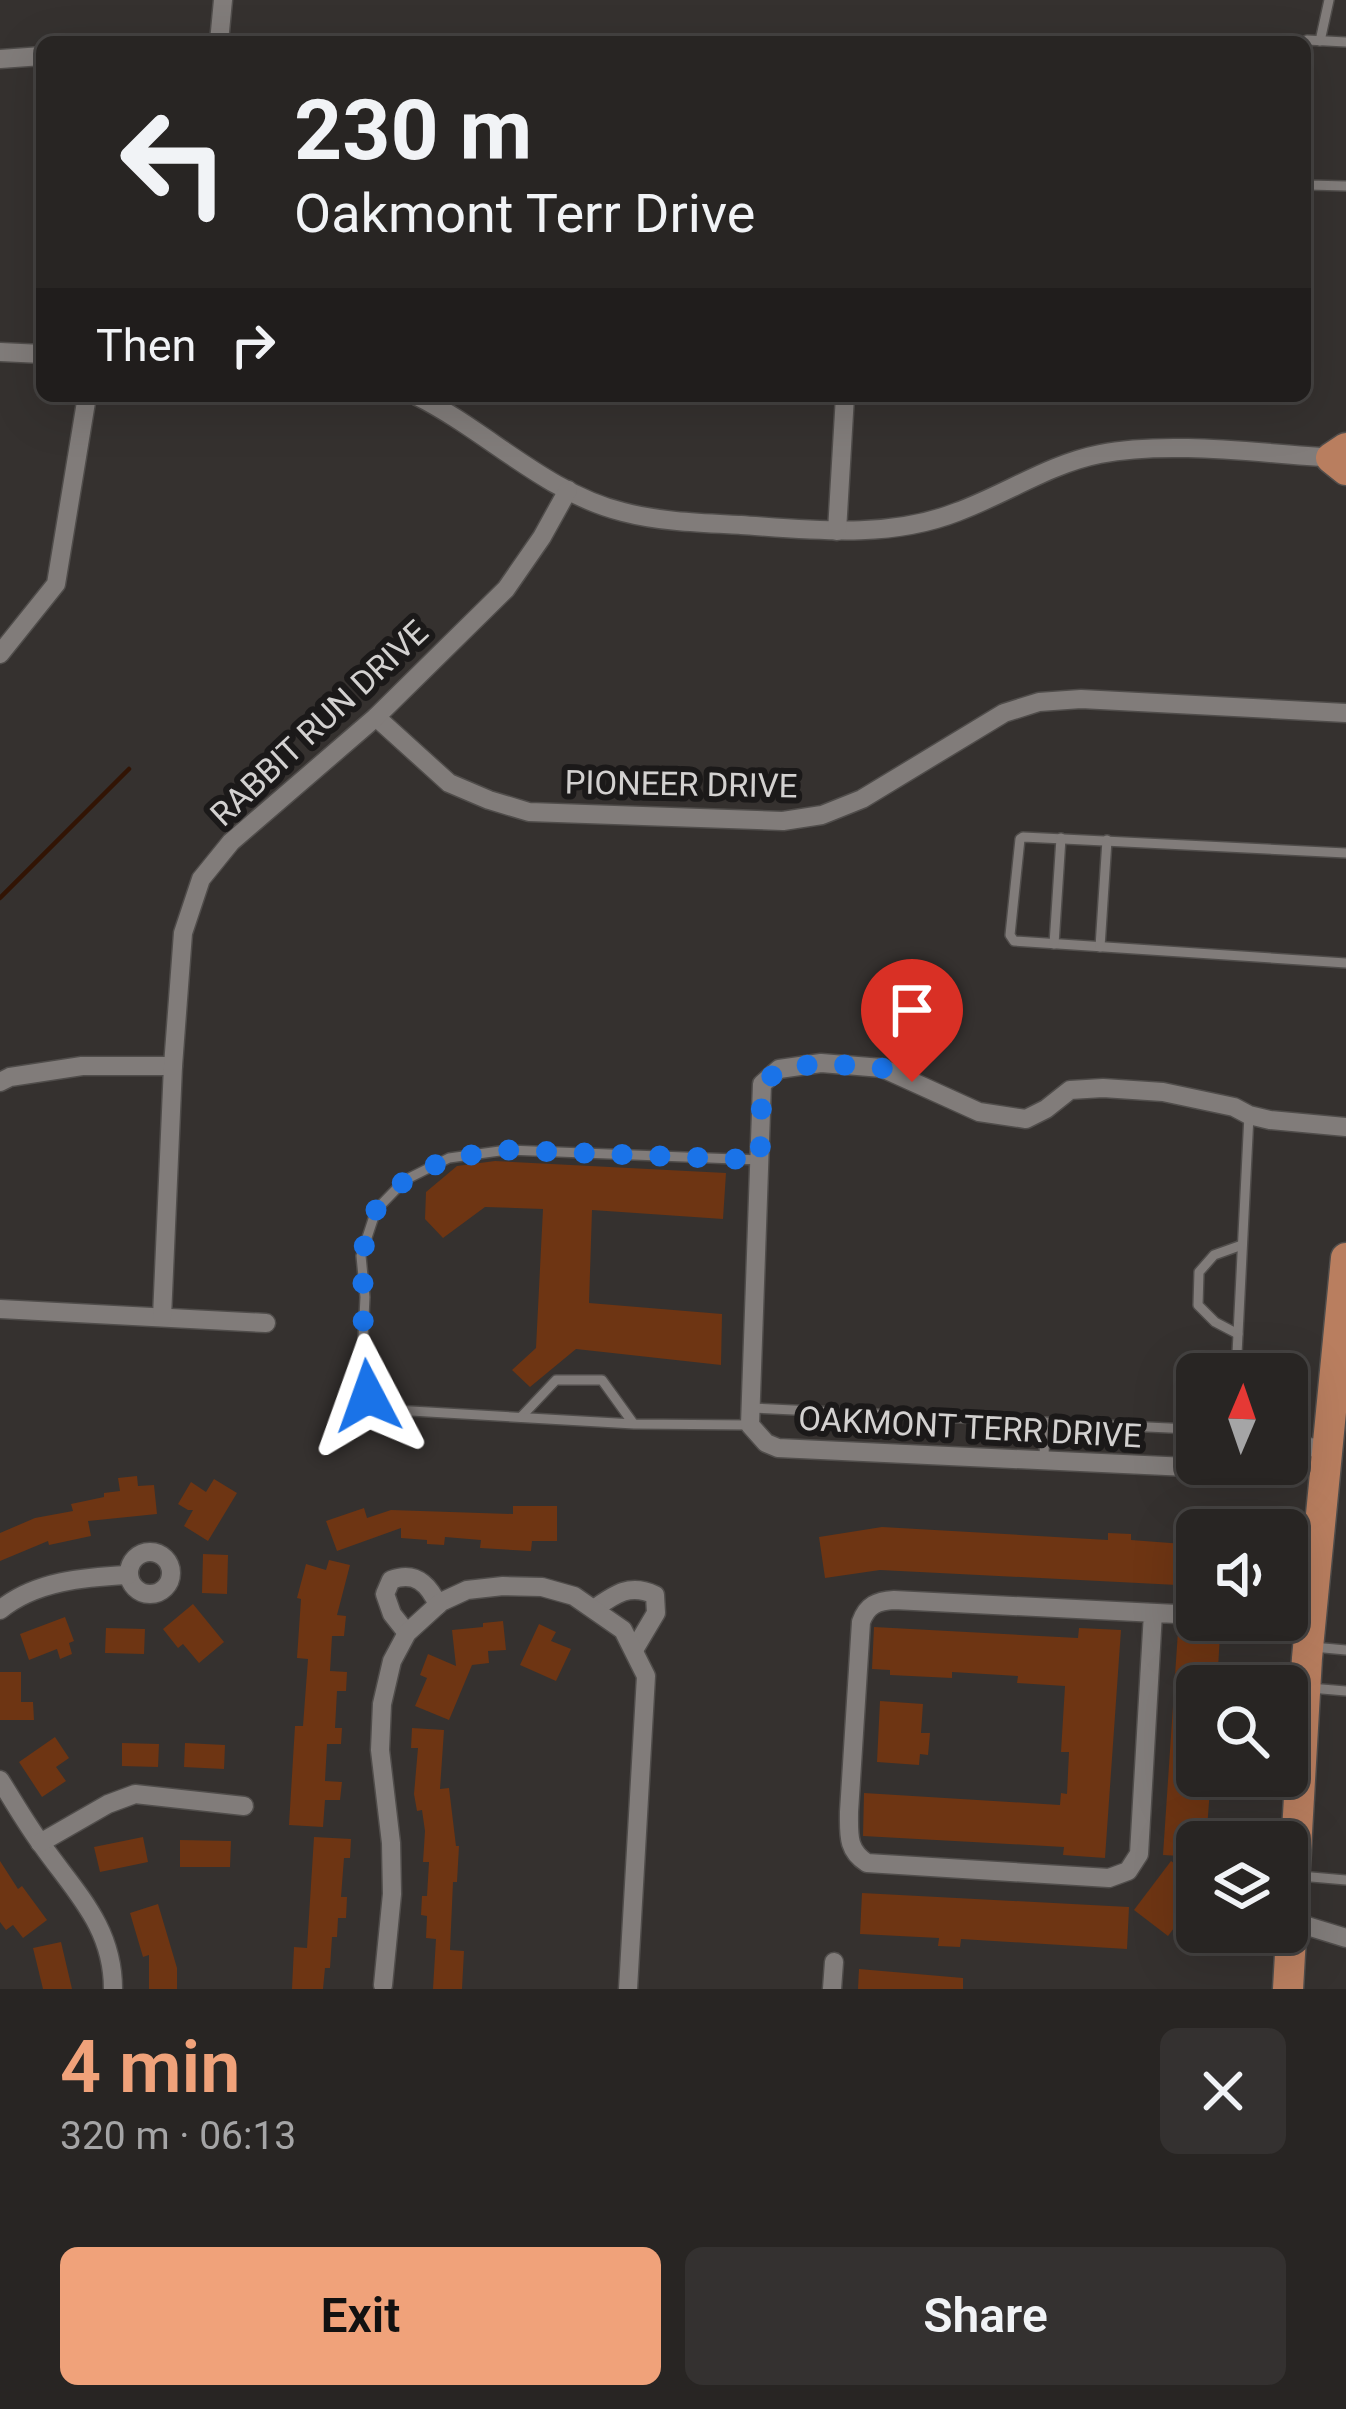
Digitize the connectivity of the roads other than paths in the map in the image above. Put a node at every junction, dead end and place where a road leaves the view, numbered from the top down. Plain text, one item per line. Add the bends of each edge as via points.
1 (223, 0) edge
2 (1329, 0) edge
3 (220, 36) edge
4 (1311, 40) edge
5 (1320, 40) junction
6 (1346, 42) edge
7 (36, 56) edge
8 (0, 59) edge
9 (1311, 184) edge
10 (1346, 186) edge
11 (0, 352) edge
12 (36, 354) edge
13 (86, 402) edge
14 (428, 402) edge
15 (845, 402) edge
16 (1342, 458) edge
17 (568, 490) junction
18 (837, 531) junction
19 (0, 654) edge
20 (1346, 713) edge
21 (376, 717) junction
22 (1061, 838) junction
23 (1107, 840) junction
24 (1346, 853) edge
25 (1054, 944) junction
26 (1100, 947) junction
27 (1346, 963) edge
28 (173, 1066) junction
29 (0, 1082) edge
30 (1249, 1115) junction
31 (1346, 1127) edge
32 (760, 1160) junction
33 (1242, 1245) junction
34 (1346, 1258) edge
35 (0, 1309) edge
36 (162, 1317) junction
37 (266, 1323) dead end
38 (1238, 1334) junction
39 (1237, 1353) edge
40 (751, 1416) junction
41 (521, 1418) junction
42 (1045, 1422) junction
43 (634, 1424) junction
44 (1176, 1428) edge
45 (1308, 1448) edge
46 (1325, 1448) junction
47 (1044, 1460) junction
48 (1176, 1466) edge
49 (1308, 1566) edge
50 (128, 1575) dead end
51 (438, 1605) junction
52 (0, 1610) edge
53 (594, 1610) junction
54 (1153, 1613) junction
55 (1176, 1614) edge
56 (407, 1633) junction
57 (1308, 1633) edge
58 (634, 1650) junction
59 (1346, 1650) edge
60 (1308, 1688) edge
61 (1346, 1691) edge
62 (0, 1780) edge
63 (244, 1806) dead end
64 (40, 1843) junction
65 (1308, 1876) edge
66 (1346, 1880) edge
67 (1308, 1926) edge
68 (1346, 1938) edge
69 (1290, 1953) edge
70 (834, 1962) dead end
71 (383, 1988) edge
72 (113, 1989) edge
73 (628, 1989) edge
74 (832, 1989) edge
75 (1288, 1989) edge

1 - 3 street
2 - 5 lane
4 - 5 lane
5 - 6 lane
7 - 8 street
9 - 10 lane
11 - 12 street
13 - 19 street via 56,584
14 - 17 street
15 - 18 street
16 - 18 street via 1175,449 1101,454 915,525
17 - 18 street via 656,519
17 - 21 street, RABBIT RUN DRIVE via 506,589
20 - 21 street, PIONEER DRIVE via 1039,702 1004,713 862,799 783,821 529,812 449,783
21 - 28 street, RABBIT RUN DRIVE via 231,842 201,879 183,933
22 - 23 lane
22 - 25 lane
22 - 25 lane via 1020,839 1010,935
23 - 24 lane
23 - 26 lane
25 - 26 lane
26 - 27 lane
28 - 29 street via 82,1066
28 - 36 street, RABBIT RUN DRIVE
30 - 31 street, OAKMONT TERR DRIVE
30 - 32 street, OAKMONT TERR DRIVE via 1163,1092 1103,1088 1070,1090 1027,1119 979,1112 882,1068 820,1063 779,1070 762,1084
30 - 33 lane
32 - 40 street, OAKMONT TERR DRIVE
32 - 41 lane via 507,1150 449,1158 405,1180 376,1210 361,1256 368,1396 394,1410
33 - 38 lane
33 - 38 lane via 1214,1255 1198,1272 1198,1305
34 - 46 main road
35 - 36 street
36 - 37 street
38 - 39 lane
40 - 42 lane
40 - 43 lane
40 - 47 street, OAKMONT TERR DRIVE via 778,1448
41 - 43 lane
41 - 43 lane via 556,1380 602,1380
42 - 44 lane
42 - 47 lane
45 - 46 street
46 - 49 main road
47 - 48 street, OAKMONT TERR DRIVE
50 - 52 street via 82,1577
51 - 53 street via 466,1590 522,1587 574,1596
51 - 56 street
51 - 56 street via 413,1576 391,1580 385,1594
53 - 58 street via 623,1630
53 - 58 street via 634,1588 655,1595 656,1613
54 - 54 street via 1139,1854 1128,1871 1108,1879 867,1863 855,1855 849,1812 861,1622 869,1606 894,1600
54 - 55 street
56 - 71 street via 382,1704 392,1894
57 - 59 lane
58 - 73 street via 646,1676
60 - 61 lane
62 - 64 street
63 - 64 street via 135,1793
64 - 72 street via 94,1915
65 - 66 lane
67 - 68 street
69 - 75 main road
70 - 74 street

